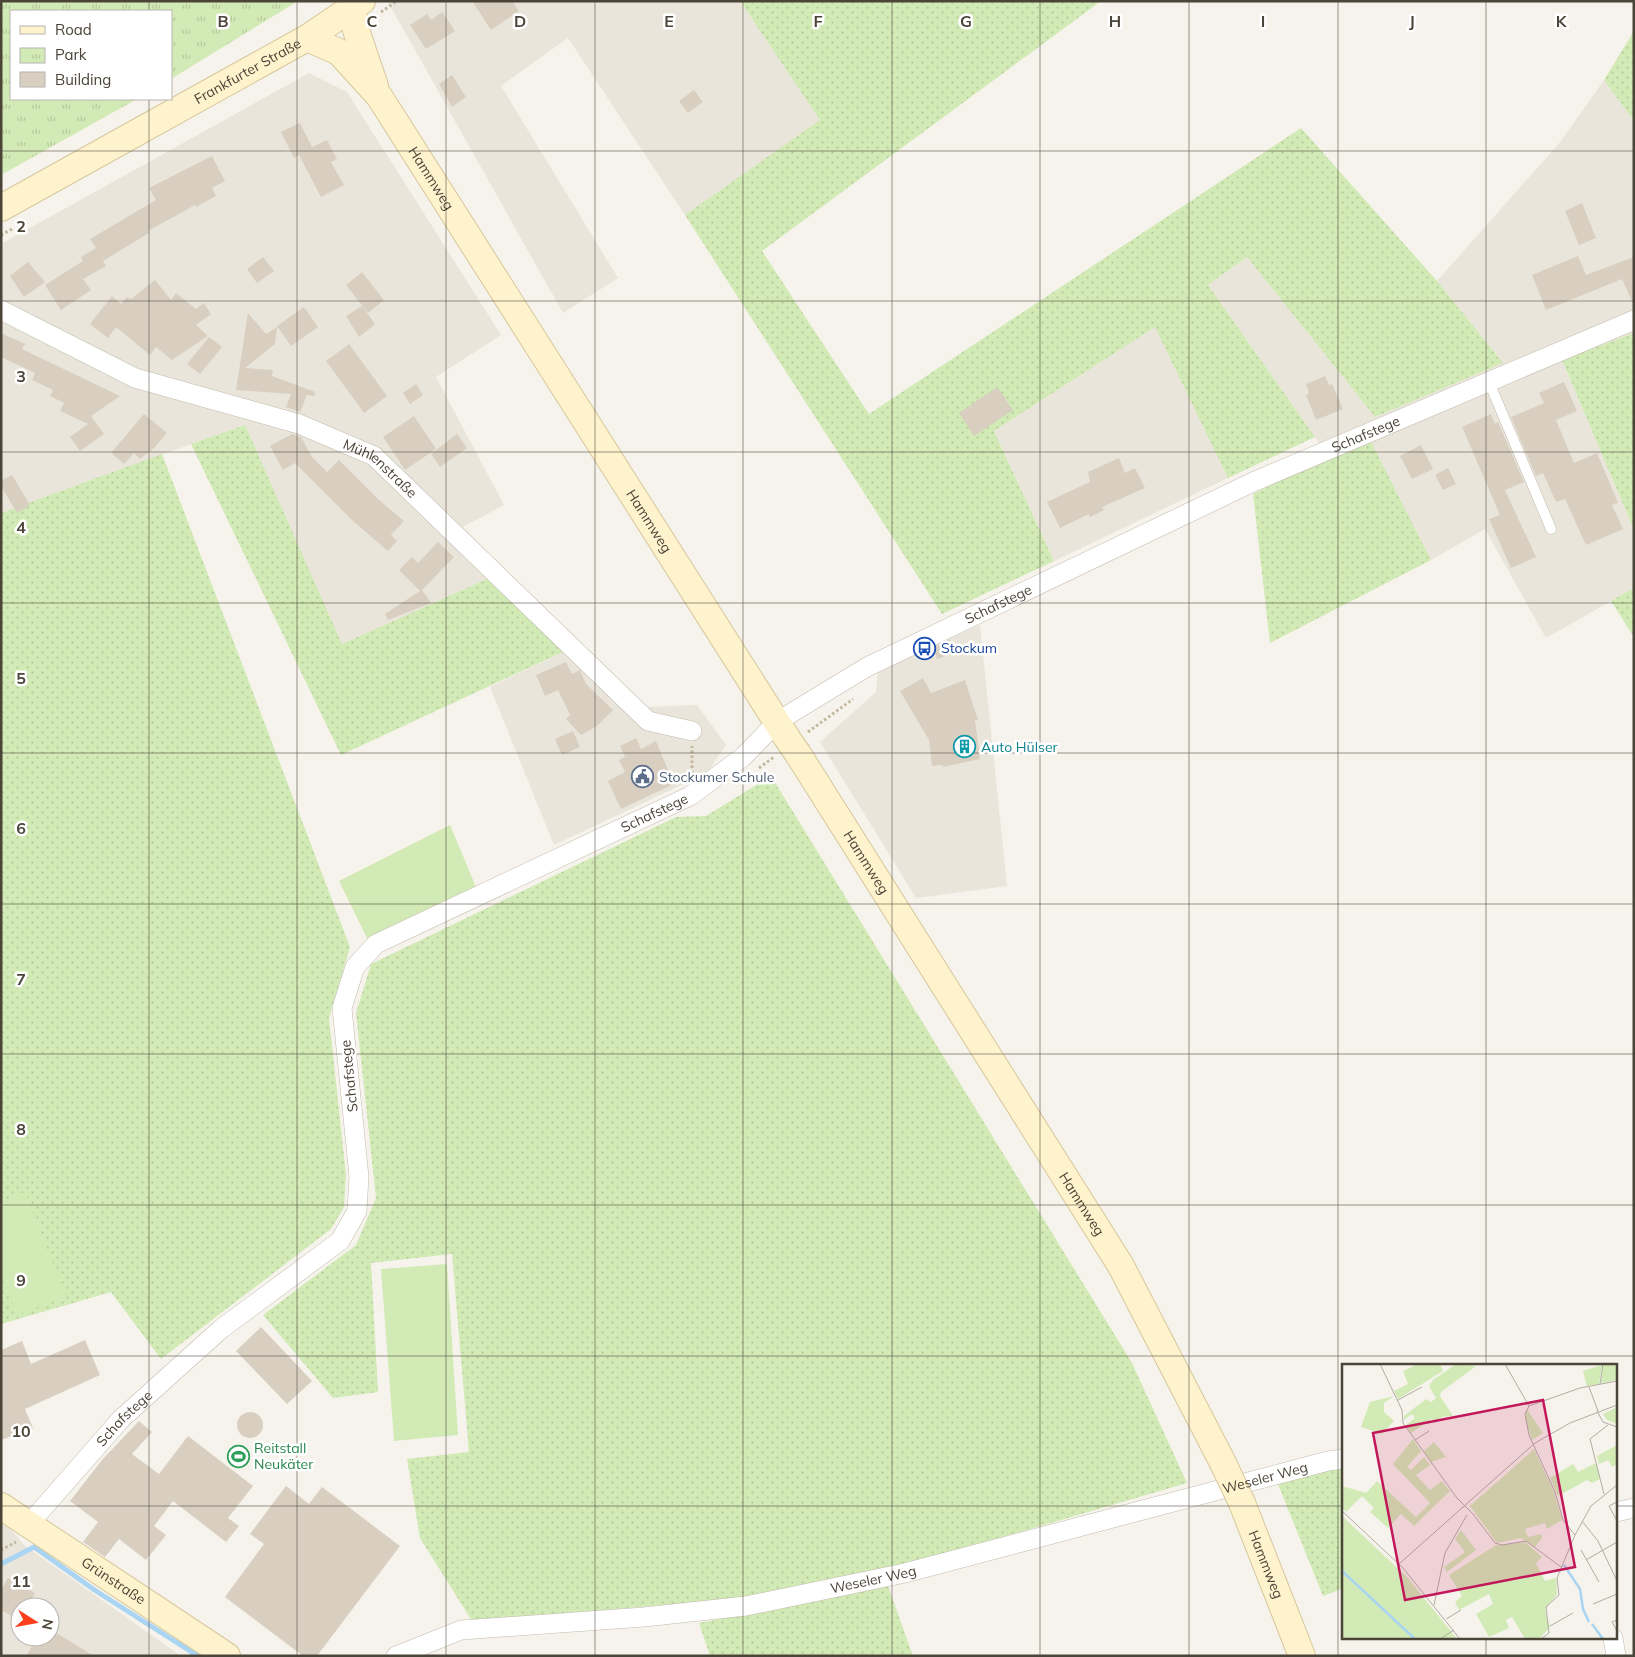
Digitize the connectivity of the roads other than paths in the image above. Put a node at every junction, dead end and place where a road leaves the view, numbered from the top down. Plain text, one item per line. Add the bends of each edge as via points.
1 (357, 13) edge
2 (307, 38) junction
3 (379, 96) junction
4 (1, 208) edge
5 (1, 310) edge
6 (1634, 320) edge
7 (1489, 382) junction
8 (1551, 529) dead end
9 (692, 731) road end
10 (787, 738) junction
11 (1342, 1460) edge
12 (1, 1506) edge
13 (1634, 1508) edge
14 (1618, 1512) edge
15 (30, 1523) junction
16 (1613, 1640) edge
17 (226, 1656) edge
18 (396, 1656) edge
19 (1302, 1656) edge
20 (1616, 1656) edge

1 - 2 main road, Frankfurter Straße
1 - 3 main road, Hammweg
2 - 3 main road, Hammweg via 339,52
2 - 4 main road, Frankfurter Straße
3 - 10 main road, Hammweg
5 - 9 street, Mühlenstraße via 136,378 300,424 374,456 648,721
6 - 7 street, Schafstege
7 - 8 lane
7 - 10 street, Schafstege via 1253,482 867,667
10 - 15 street, Schafstege via 763,733 743,757 690,796 376,944 356,967 342,1008 359,1177 357,1210 340,1240 221,1329 121,1418
10 - 19 main road, Hammweg, bridge via 1121,1266 1242,1502
11 - 18 street, Weseler Weg via 1144,1508 905,1572 746,1606 461,1630
12 - 15 main road, Grünstraße
13 - 14 street
15 - 17 main road, Grünstraße
16 - 20 street

